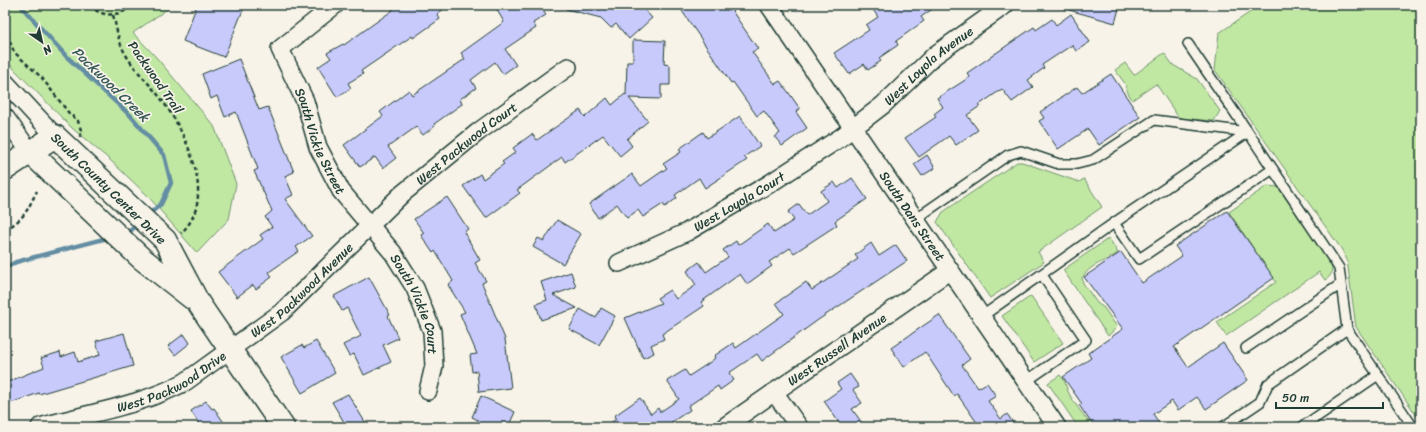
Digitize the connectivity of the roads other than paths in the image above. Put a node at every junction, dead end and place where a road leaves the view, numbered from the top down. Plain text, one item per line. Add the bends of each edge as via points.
1 (335, 5) edge
2 (769, 5) edge
3 (1005, 5) edge
4 (1188, 44) dead end
5 (568, 67) dead end
6 (5, 82) edge
7 (5, 117) edge
8 (853, 128) junction
9 (1248, 132) junction
10 (55, 136) junction
11 (30, 152) junction
12 (5, 169) edge
13 (1273, 169) junction
14 (914, 220) junction
15 (1114, 223) junction
16 (370, 226) junction
17 (619, 263) dead end
18 (949, 271) junction
19 (1042, 275) junction
20 (1341, 284) junction
21 (199, 304) junction
22 (981, 317) junction
23 (1347, 329) junction
24 (1246, 348) dead end
25 (230, 350) junction
26 (1378, 375) junction
27 (1025, 382) junction
28 (428, 391) dead end
29 (774, 392) junction
30 (44, 426) edge
31 (282, 427) edge
32 (724, 427) edge
33 (798, 427) edge
34 (1057, 427) edge
35 (1223, 427) edge
36 (1302, 427) edge
37 (1413, 427) edge

1 - 16 street, South Vickie Street via 280,49 305,101 318,147 341,191
2 - 8 street, South Dans Street
3 - 8 street, West Loyola Avenue via 935,55 884,105
4 - 9 lane
5 - 16 street, West Packwood Court via 478,132 402,194
6 - 10 street, South County Center Drive
7 - 11 street, South County Center Drive
8 - 14 street, South Dans Street
8 - 17 street, West Loyola Court via 762,188 687,232
9 - 13 lane
9 - 14 lane via 1154,120 1093,160 1077,164 1059,164 1028,152 1015,152
9 - 15 lane
10 - 11 street
10 - 21 street, South County Center Drive via 124,200 172,238
11 - 12 street
11 - 21 street, South County Center Drive via 141,258
13 - 15 lane via 1139,259
13 - 20 lane via 1339,268
14 - 18 street, South Dans Street
15 - 19 lane
16 - 25 street, West Packwood Avenue via 282,312
16 - 28 street, South Vickie Court via 393,253 415,288 432,331 434,366
18 - 22 street, South Dans Street
18 - 29 street, West Russell Avenue
19 - 22 lane
19 - 27 lane via 1086,340
20 - 23 lane
20 - 24 lane
21 - 25 street, South County Center Drive
22 - 27 street, South Dans Street
23 - 26 lane
23 - 35 lane via 1268,384 1260,402
25 - 30 street, West Packwood Drive via 168,391
25 - 31 street, South County Center Drive
26 - 36 lane
26 - 37 lane
27 - 34 street, South Dans Street
29 - 32 street, West Russell Avenue
29 - 33 street

